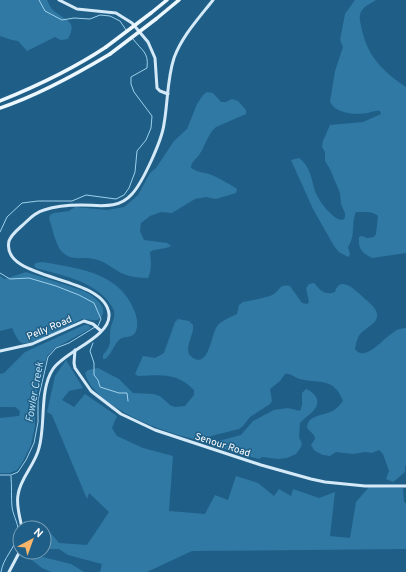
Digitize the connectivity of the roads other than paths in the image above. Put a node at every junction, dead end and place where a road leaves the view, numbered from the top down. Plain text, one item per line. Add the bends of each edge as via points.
1 (59, 0) edge
2 (167, 0) edge
3 (179, 0) edge
4 (213, 0) edge
5 (168, 94) junction
6 (0, 101) edge
7 (0, 108) edge
8 (101, 332) junction
9 (75, 350) junction
10 (0, 351) edge
11 (406, 486) edge
12 (21, 520) edge
13 (15, 560) edge
14 (9, 572) edge

1 - 5 main road via 77,9 116,14 132,23 148,42 155,58 157,88
2 - 6 main road, bridge via 106,47 76,66
3 - 7 main road, bridge via 110,54 44,91
4 - 5 main road via 185,36 179,48 172,67
5 - 8 main road via 161,138 131,195 123,202 112,205 69,205 43,210 17,230 9,241 10,253 16,261 33,272 88,290 102,300 109,316
8 - 9 main road
8 - 10 main road, Pelly Road via 93,324 84,321 32,344
9 - 11 main road, Senour Road via 75,368 91,392 121,414 155,430 311,479 365,486
9 - 12 main road via 58,363 49,378 40,446 18,494
13 - 14 main road

